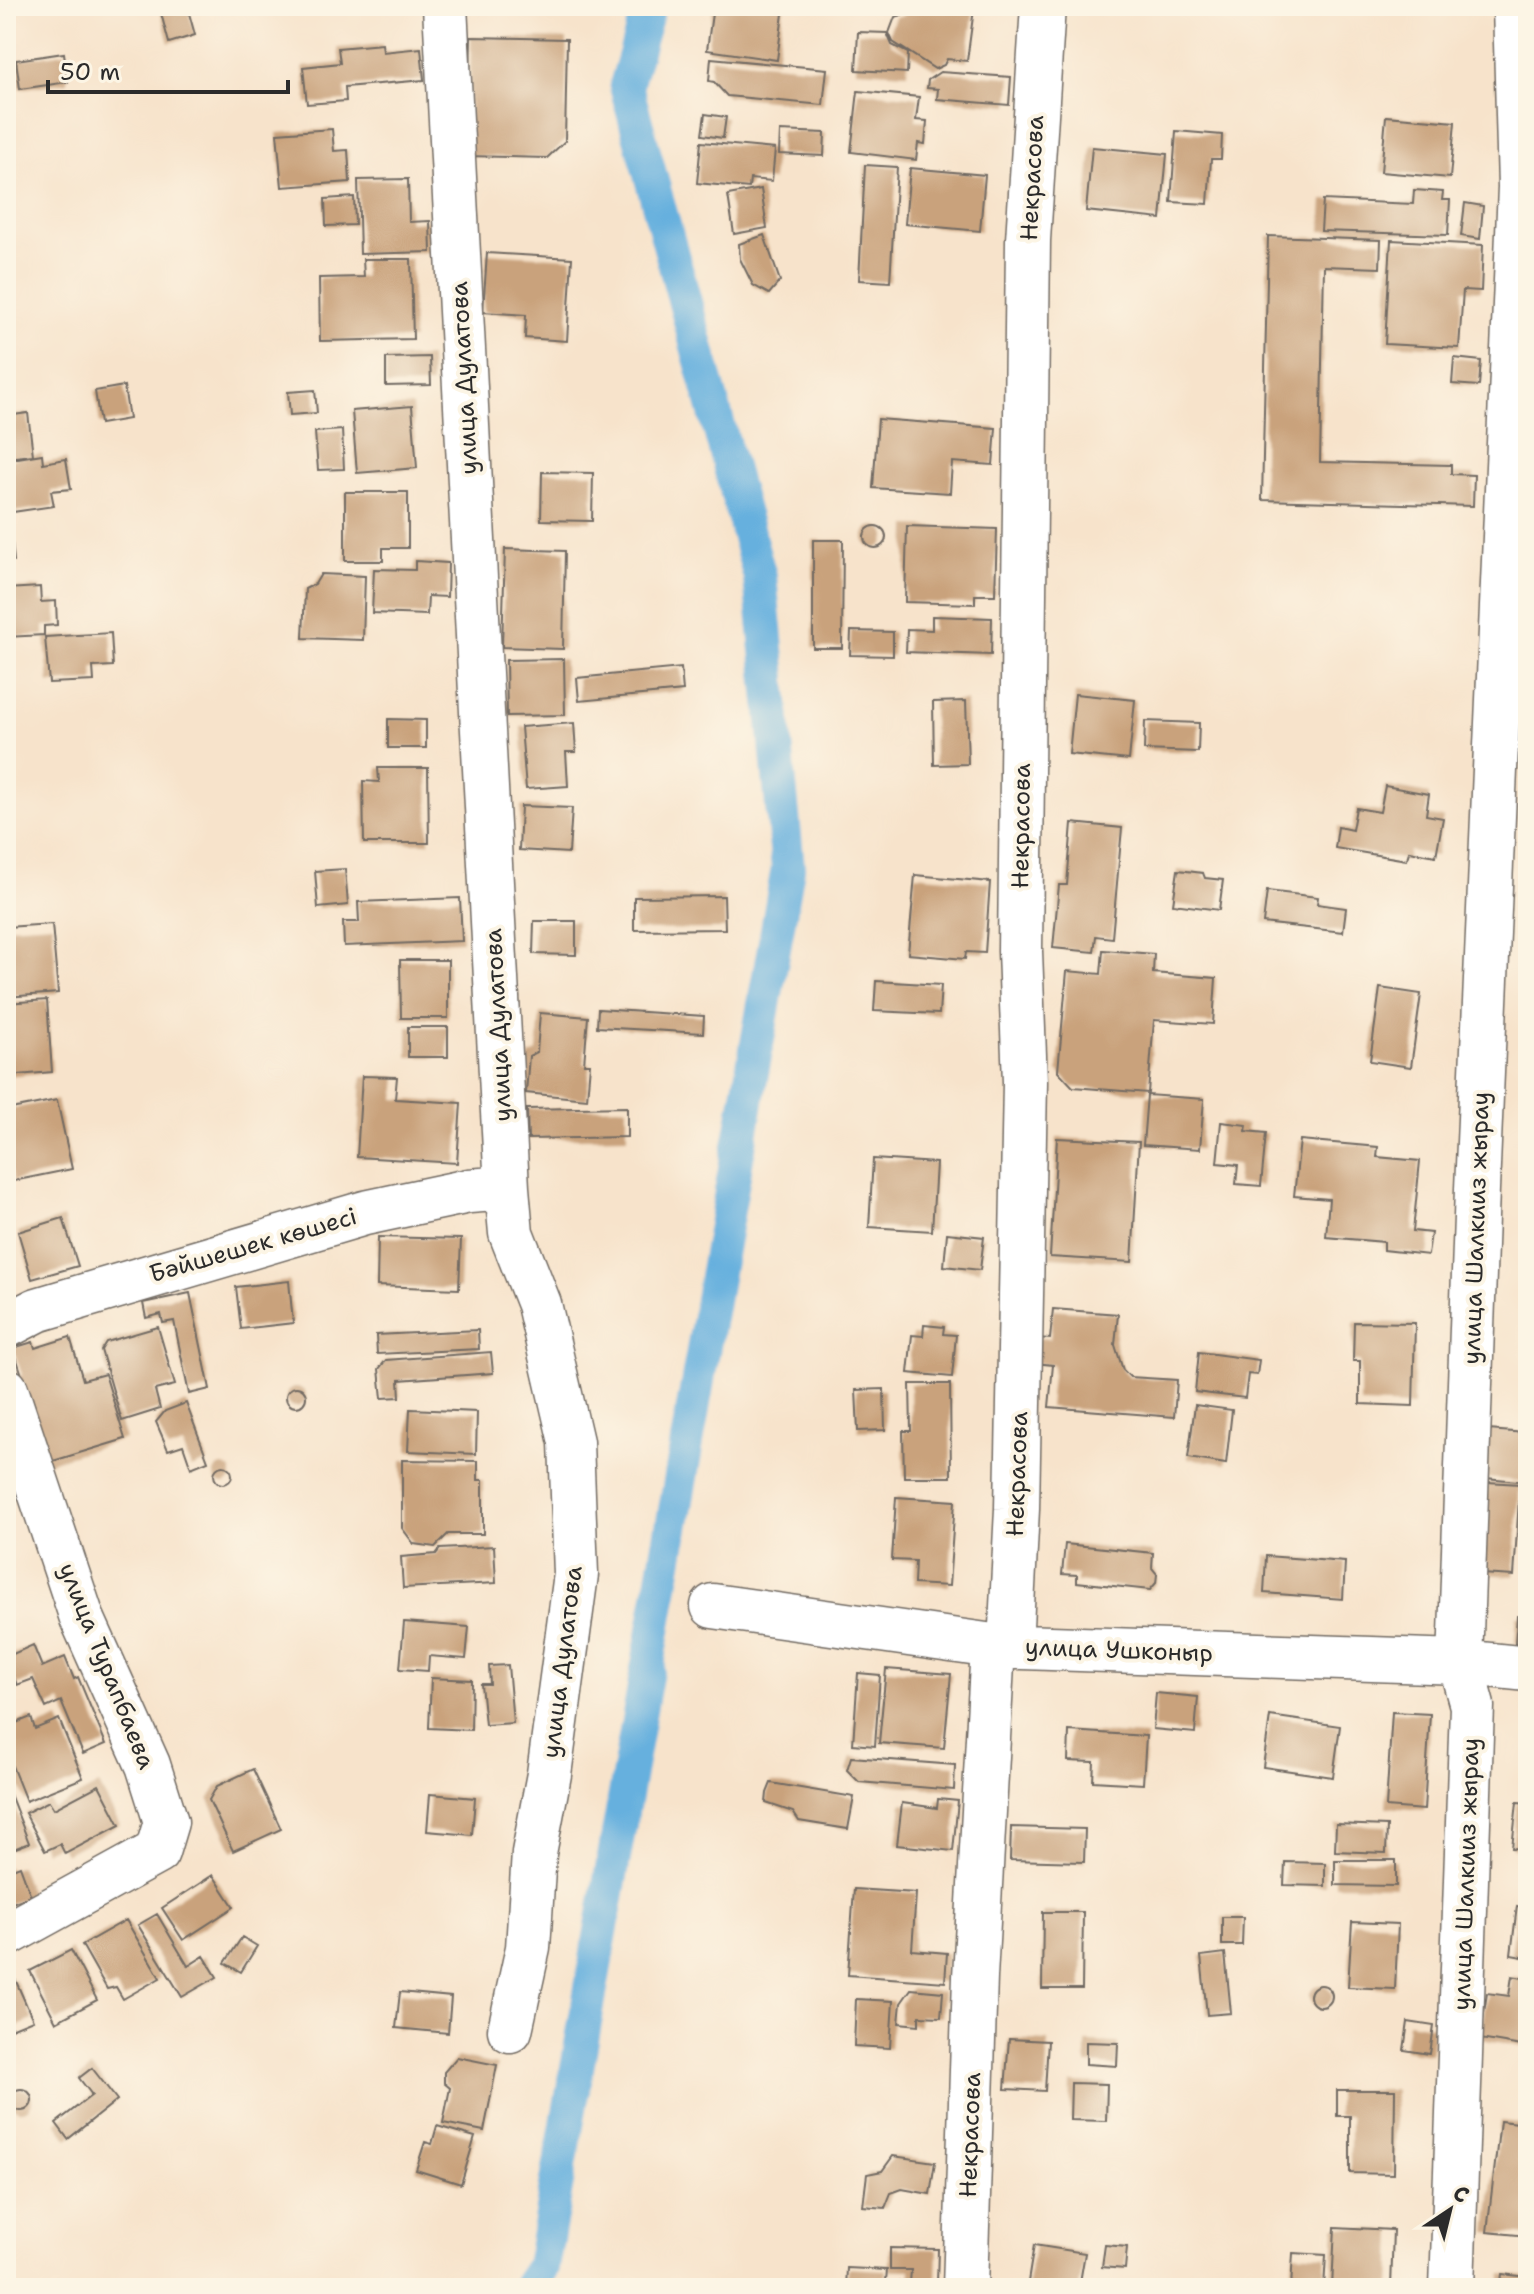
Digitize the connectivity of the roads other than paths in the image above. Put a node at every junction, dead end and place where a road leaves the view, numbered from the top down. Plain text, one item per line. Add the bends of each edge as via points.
1 (445, 6) edge
2 (1043, 6) edge
3 (1515, 6) edge
4 (1524, 178) edge
5 (1513, 711) edge
6 (507, 1188) junction
7 (6, 1326) edge
8 (6, 1390) edge
9 (713, 1606) dead end
10 (1001, 1646) junction
11 (1460, 1662) junction
12 (1528, 1669) edge
13 (6, 1935) edge
14 (510, 2030) dead end
15 (965, 2288) edge
16 (1452, 2288) edge

1 - 6 street, улица Дулатова
2 - 10 street, Некрасова via 1028,240 1020,951 1025,1098 1017,1509
3 - 4 street, улица Шалкииз жырау
4 - 5 street, улица Шалкииз жырау
5 - 11 street, улица Шалкииз жырау via 1478,1173
6 - 7 street, Бәйшешек көшесі via 365,1213 37,1310
6 - 14 street, улица Дулатова via 511,1233 539,1304 571,1442 576,1574 534,1853 528,1948
8 - 13 street, улица Турапбаева via 82,1618 148,1765 166,1822 157,1852
9 - 10 street, улица Ушконыр
10 - 11 street, улица Ушконыр
10 - 15 street, Некрасова via 975,1977
11 - 12 street, улица Ушконыр
11 - 16 street, улица Шалкииз жырау via 1472,1706

